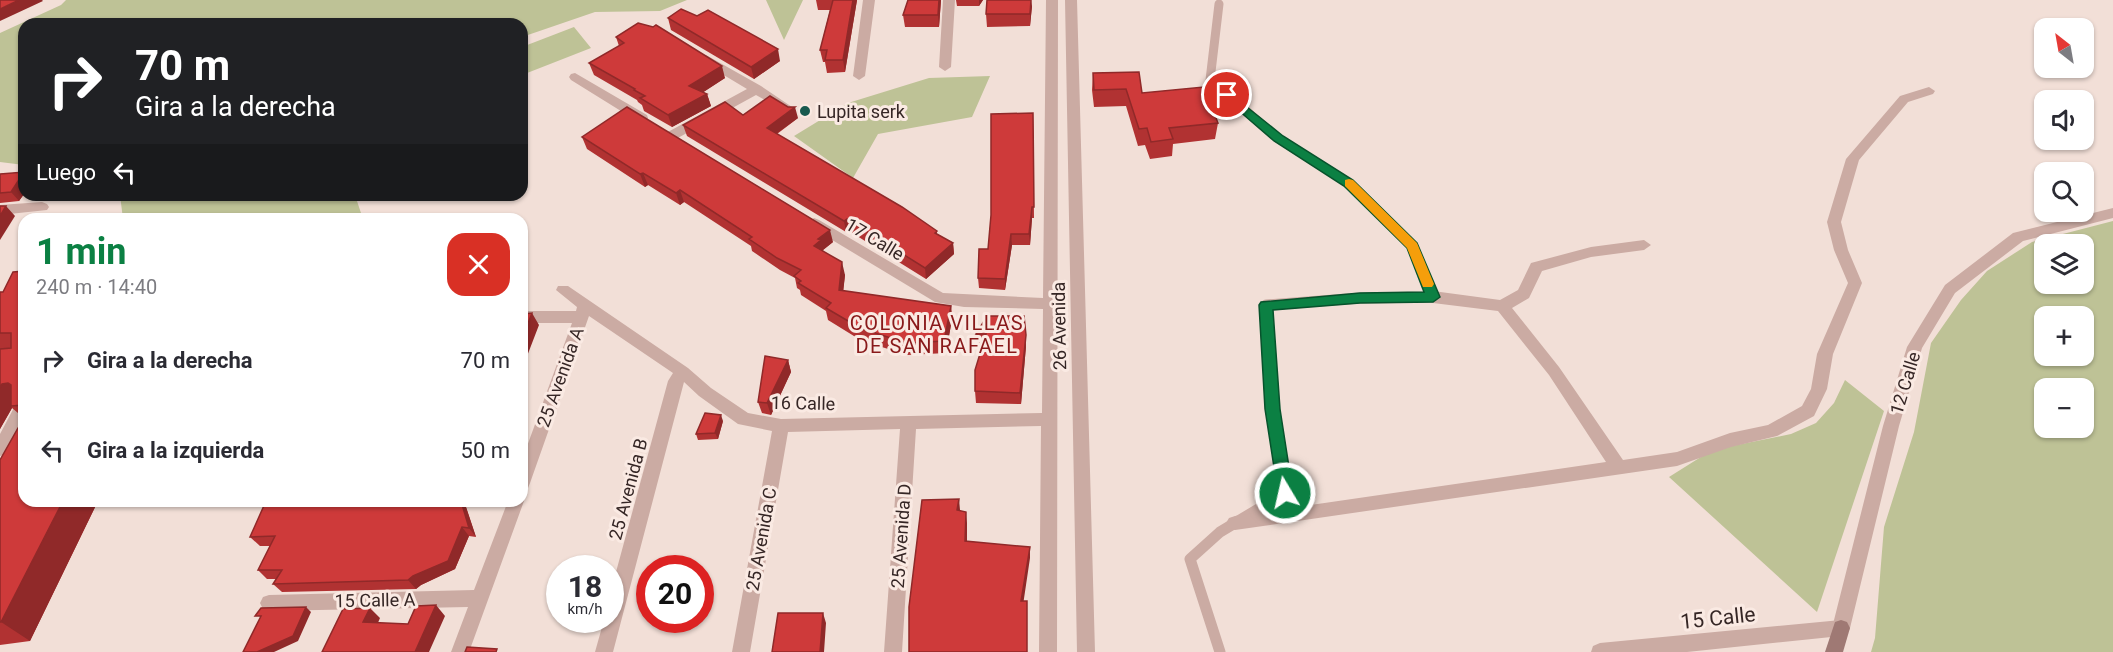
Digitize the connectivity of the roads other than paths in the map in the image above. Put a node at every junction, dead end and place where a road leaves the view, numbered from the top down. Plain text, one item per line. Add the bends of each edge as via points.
1 (869, 0) edge
2 (949, 0) edge
3 (1052, 0) edge
4 (1071, 0) edge
5 (1219, 4) dead end
6 (699, 54) edge
7 (945, 67) dead end
8 (859, 76) dead end
9 (575, 77) dead end
10 (757, 89) junction
11 (1929, 91) dead end
12 (795, 113) edge
13 (42, 207) dead end
14 (0, 210) edge
15 (2113, 213) edge
16 (802, 216) edge
17 (1644, 245) dead end
18 (563, 290) dead end
19 (1433, 297) junction
20 (1051, 304) junction
21 (1502, 306) junction
22 (583, 310) junction
23 (528, 316) edge
24 (683, 372) junction
25 (18, 416) edge
26 (1048, 418) junction
27 (909, 421) junction
28 (781, 426) junction
29 (0, 449) edge
30 (528, 464) edge
31 (1619, 468) junction
32 (514, 507) edge
33 (1235, 523) junction
34 (481, 598) junction
35 (269, 603) dead end
36 (1841, 628) junction
37 (460, 652) edge
38 (604, 652) edge
39 (741, 652) edge
40 (893, 652) edge
41 (1048, 652) edge
42 (1086, 652) edge
43 (1220, 652) edge
44 (1600, 652) edge
45 (1834, 652) edge
46 (1842, 652) edge

1 - 8 street
2 - 7 street
3 - 20 street, 26 Avenida
4 - 42 street, 26 Avenida
5 - 19 lane via 1210,80 1279,139 1348,183 1413,246
6 - 10 street
9 - 10 street via 666,133
10 - 12 street
11 - 31 street via 1904,99 1853,159 1847,174 1834,222 1854,283 1825,354 1819,389 1808,411 1771,431 1730,440 1677,459
13 - 14 street
15 - 36 street, 12 Calle via 2018,237 1950,289 1915,347 1891,426
16 - 20 street, 17 Calle via 940,298
17 - 21 street via 1591,252 1536,267 1524,294
18 - 22 street, 16 Calle
19 - 21 street
19 - 33 lane via 1266,305 1273,409 1285,493
20 - 26 street, 26 Avenida
21 - 31 street via 1554,370
22 - 23 street
22 - 24 street, 16 Calle
22 - 30 street, 25 Avenida A
24 - 28 street, 16 Calle via 744,419
24 - 38 street, 25 Avenida B via 676,381
25 - 29 street
26 - 27 street, 16 Calle
26 - 41 street, 26 Avenida
27 - 28 street, 16 Calle
27 - 40 street, 25 Avenida D
28 - 39 street, 25 Avenida C
31 - 33 street
32 - 34 street
33 - 43 lane via 1190,559
34 - 35 street, 15 Calle A
34 - 37 street
36 - 44 street, 15 Calle
36 - 45 main road, 12 Calle
36 - 46 main road, 12 Calle

